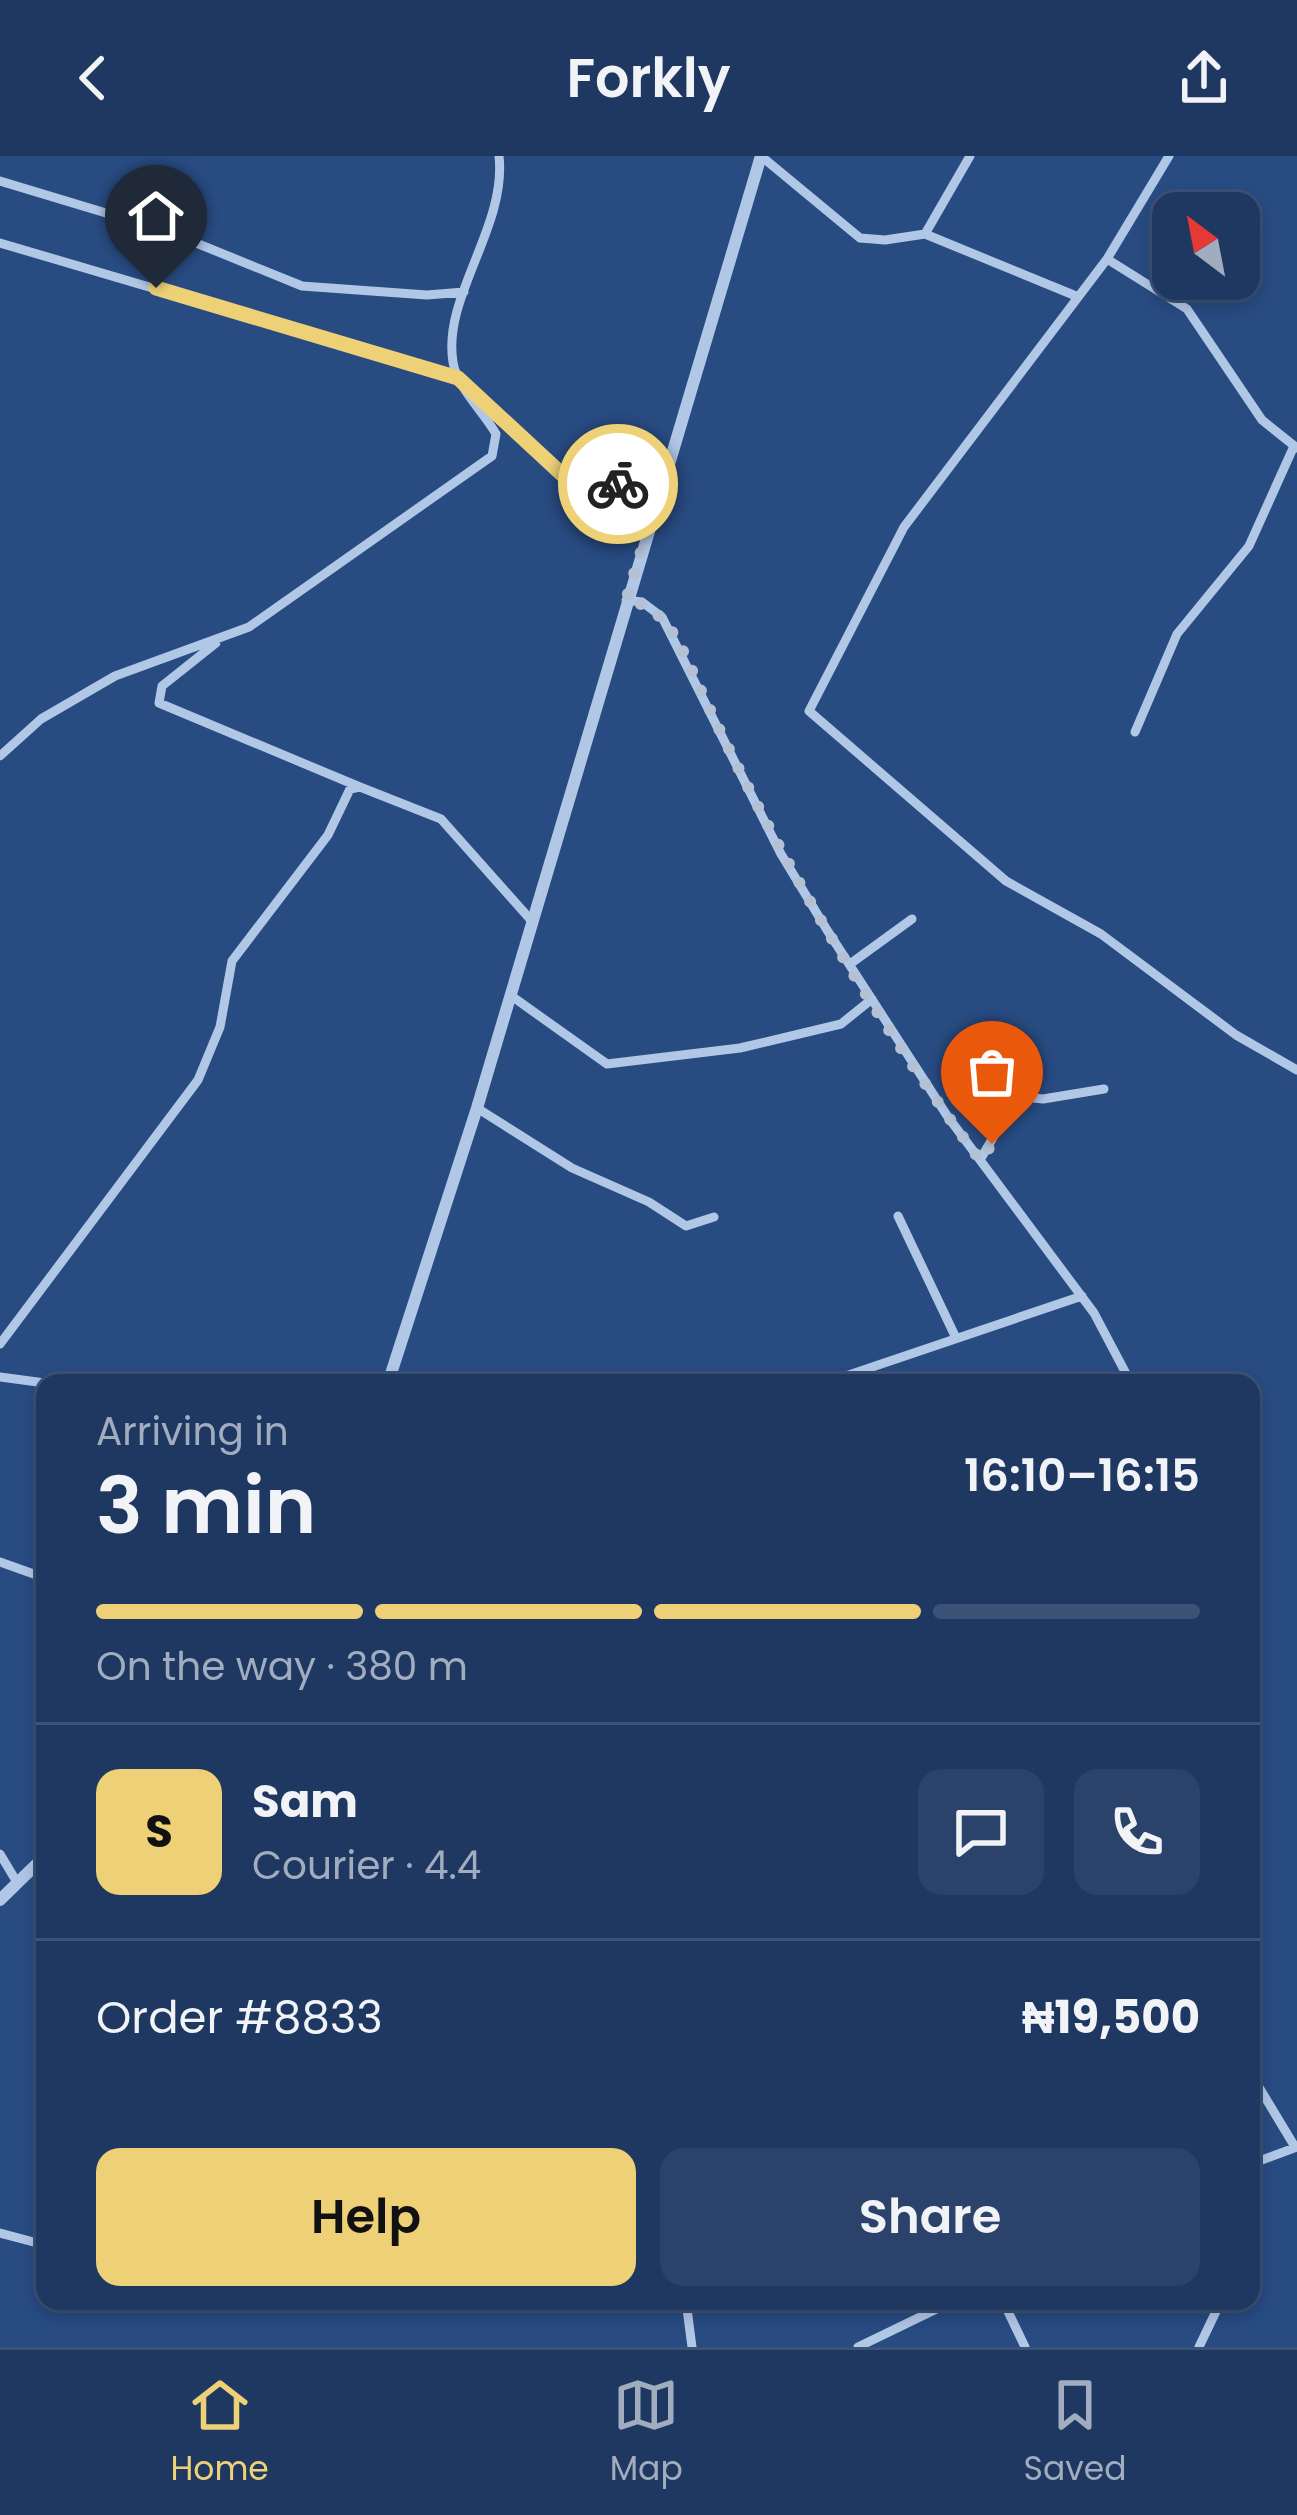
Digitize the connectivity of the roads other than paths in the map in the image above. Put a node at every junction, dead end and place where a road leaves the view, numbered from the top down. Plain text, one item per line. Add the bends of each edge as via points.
1 (499, 156) edge
2 (761, 156) edge
3 (970, 156) edge
4 (1169, 156) edge
5 (0, 181) edge
6 (925, 234) junction
7 (0, 243) edge
8 (1107, 259) junction
9 (464, 292) junction
10 (1076, 296) junction
11 (458, 378) junction
12 (471, 396) junction
13 (509, 431) junction
14 (498, 439) junction
15 (1295, 447) edge
16 (660, 490) junction
17 (626, 600) junction
18 (223, 637) junction
19 (1135, 732) dead end
20 (0, 756) edge
21 (360, 787) junction
22 (530, 919) junction
23 (912, 919) dead end
24 (850, 964) junction
25 (510, 994) junction
26 (872, 1000) junction
27 (1297, 1070) edge
28 (1105, 1088) dead end
29 (477, 1108) junction
30 (980, 1160) junction
31 (898, 1216) dead end
32 (714, 1217) dead end
33 (1082, 1296) junction
34 (956, 1338) junction
35 (0, 1344) edge
36 (391, 1374) edge
37 (852, 1374) edge
38 (1126, 1374) edge
39 (0, 1377) edge
40 (36, 1382) edge
41 (0, 1562) edge
42 (36, 1575) edge
43 (0, 1854) edge
44 (36, 1866) edge
45 (18, 1885) junction
46 (0, 1900) edge
47 (1260, 2089) edge
48 (1296, 2147) edge
49 (1260, 2161) edge
50 (0, 2233) edge
51 (36, 2243) edge
52 (687, 2310) edge
53 (934, 2310) edge
54 (1007, 2310) edge
55 (1216, 2310) edge
56 (692, 2347) edge
57 (858, 2347) edge
58 (1025, 2347) edge
59 (1198, 2347) edge

1 - 9 street via 502,180
2 - 6 street via 860,238
2 - 16 street
3 - 6 street
4 - 8 street
5 - 9 street via 169,232 302,286
6 - 10 street
7 - 11 street
8 - 10 street
8 - 15 street via 1187,309 1262,420
9 - 11 street via 453,345
10 - 27 street via 904,527 809,711 1006,881 1101,934 1236,1035
11 - 12 street
12 - 13 street
12 - 14 street
13 - 14 street
13 - 16 street via 566,478
14 - 18 street via 482,466
15 - 19 street via 1249,546 1178,634
16 - 17 street
17 - 22 street
17 - 24 street via 650,607 684,653 781,854
18 - 20 street via 87,691
18 - 21 street via 162,686 159,703
21 - 22 street via 428,810
21 - 35 street via 346,794 328,836 232,962 220,1027 198,1080
22 - 25 street
23 - 24 street
24 - 26 street
25 - 26 street via 607,1064 740,1048 842,1024
25 - 29 street
26 - 30 street
28 - 30 street via 1017,1096
29 - 32 street via 686,1226
29 - 36 street
30 - 33 street
31 - 34 street
33 - 34 street
33 - 38 street
34 - 37 street
39 - 40 street
41 - 42 street
43 - 45 street
44 - 45 street
45 - 46 street
47 - 48 street
48 - 49 street
50 - 51 street
52 - 56 street
53 - 57 street
54 - 58 street
55 - 59 street

